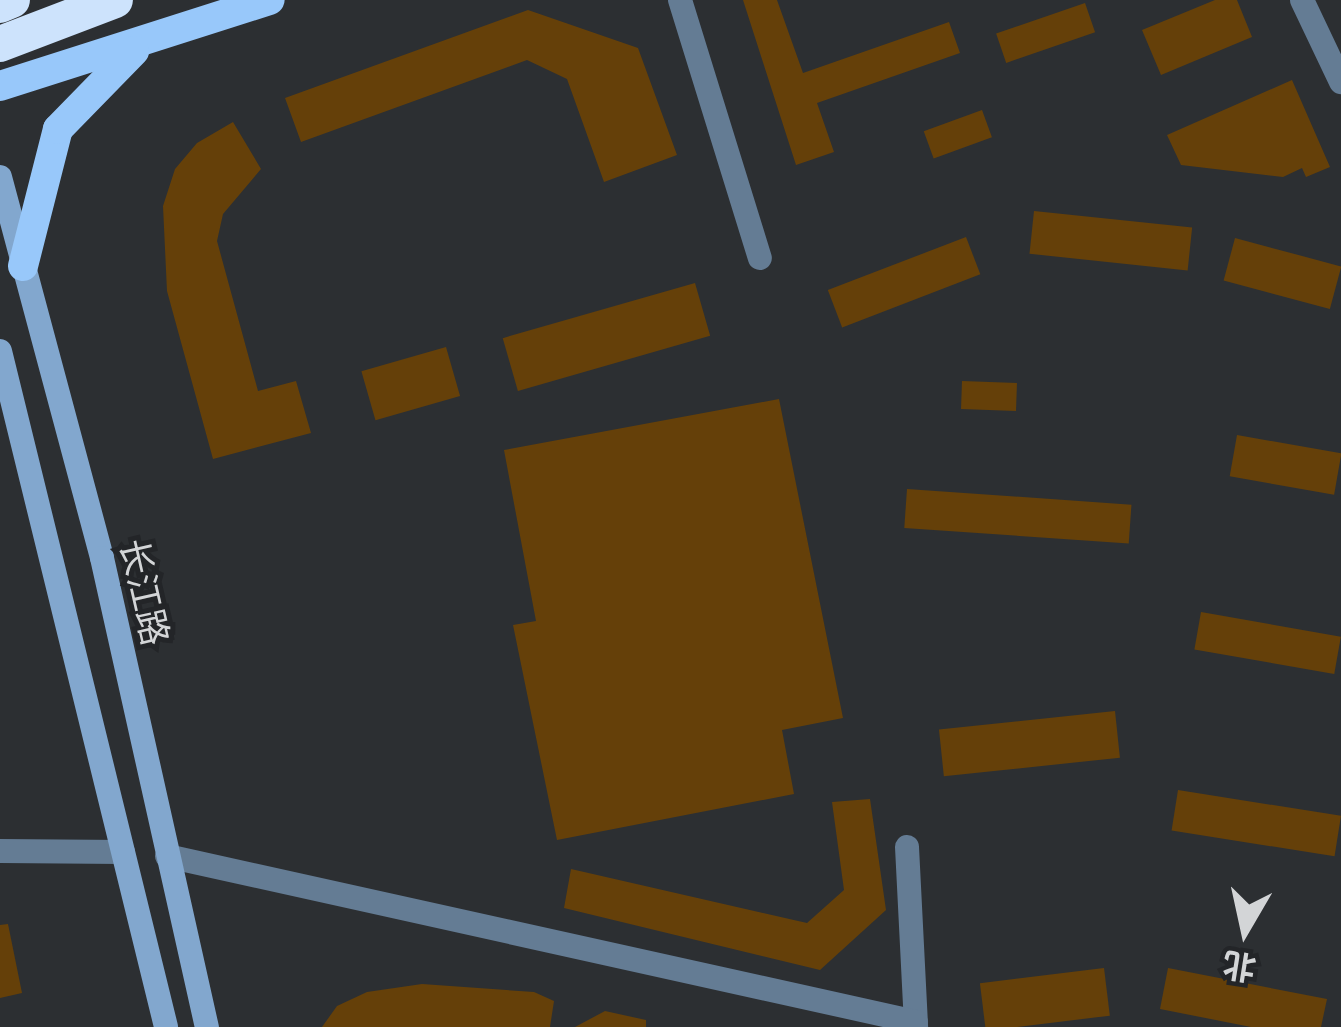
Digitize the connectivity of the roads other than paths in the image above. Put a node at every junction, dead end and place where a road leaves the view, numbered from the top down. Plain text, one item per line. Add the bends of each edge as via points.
1 (12, 0) edge
2 (115, 0) edge
3 (270, 0) edge
4 (680, 0) edge
5 (1302, 0) edge
6 (0, 5) edge
7 (148, 39) junction
8 (0, 44) edge
9 (1341, 82) edge
10 (0, 86) edge
11 (0, 177) edge
12 (760, 258) dead end
13 (22, 266) junction
14 (0, 351) edge
15 (907, 848) dead end
16 (0, 850) edge
17 (123, 851) junction
18 (167, 856) junction
19 (916, 1024) edge
20 (166, 1027) edge
21 (207, 1027) edge

1 - 6 highway
2 - 8 highway
3 - 7 main road
4 - 12 street
5 - 9 street
7 - 10 main road
7 - 13 main road via 101,77 58,129
11 - 13 main road, 长江路
13 - 18 main road, 长江路 via 102,558
14 - 17 main road
15 - 19 street
16 - 17 street
17 - 20 main road
18 - 19 street
18 - 21 main road, 长江路

